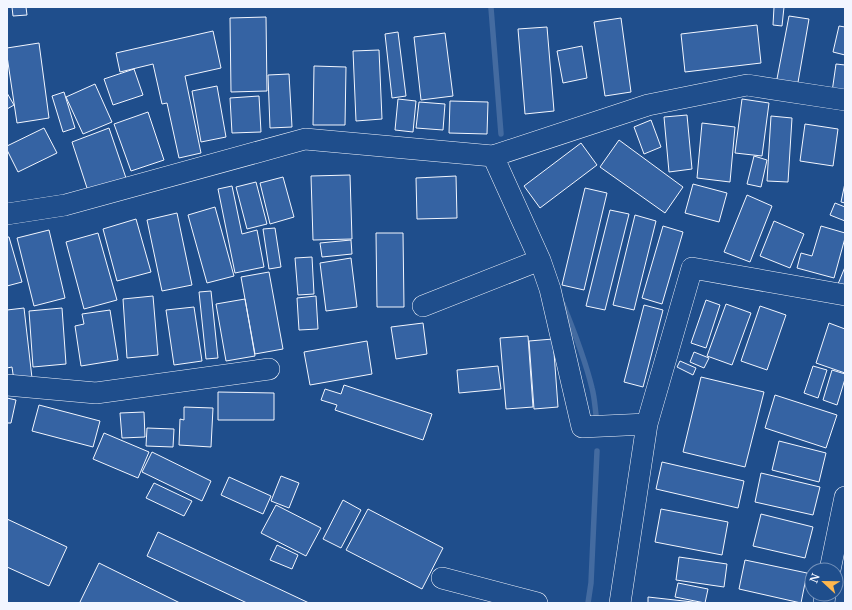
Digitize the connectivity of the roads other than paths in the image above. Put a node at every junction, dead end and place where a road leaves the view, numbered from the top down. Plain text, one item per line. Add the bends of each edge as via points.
1 (845, 100) edge
2 (493, 156) junction
3 (7, 214) edge
4 (540, 260) junction
5 (845, 295) edge
6 (423, 306) dead end
7 (270, 368) dead end
8 (7, 385) edge
9 (647, 424) junction
10 (845, 497) edge
11 (832, 562) edge
12 (442, 578) dead end
13 (537, 603) edge
14 (620, 603) edge

1 - 2 street via 747,85 648,104
2 - 3 street via 306,139 65,206
2 - 4 street
4 - 6 street
4 - 9 street via 550,289 582,427
5 - 9 street via 692,268
7 - 8 street via 96,393
9 - 14 street
10 - 11 street
12 - 13 street

